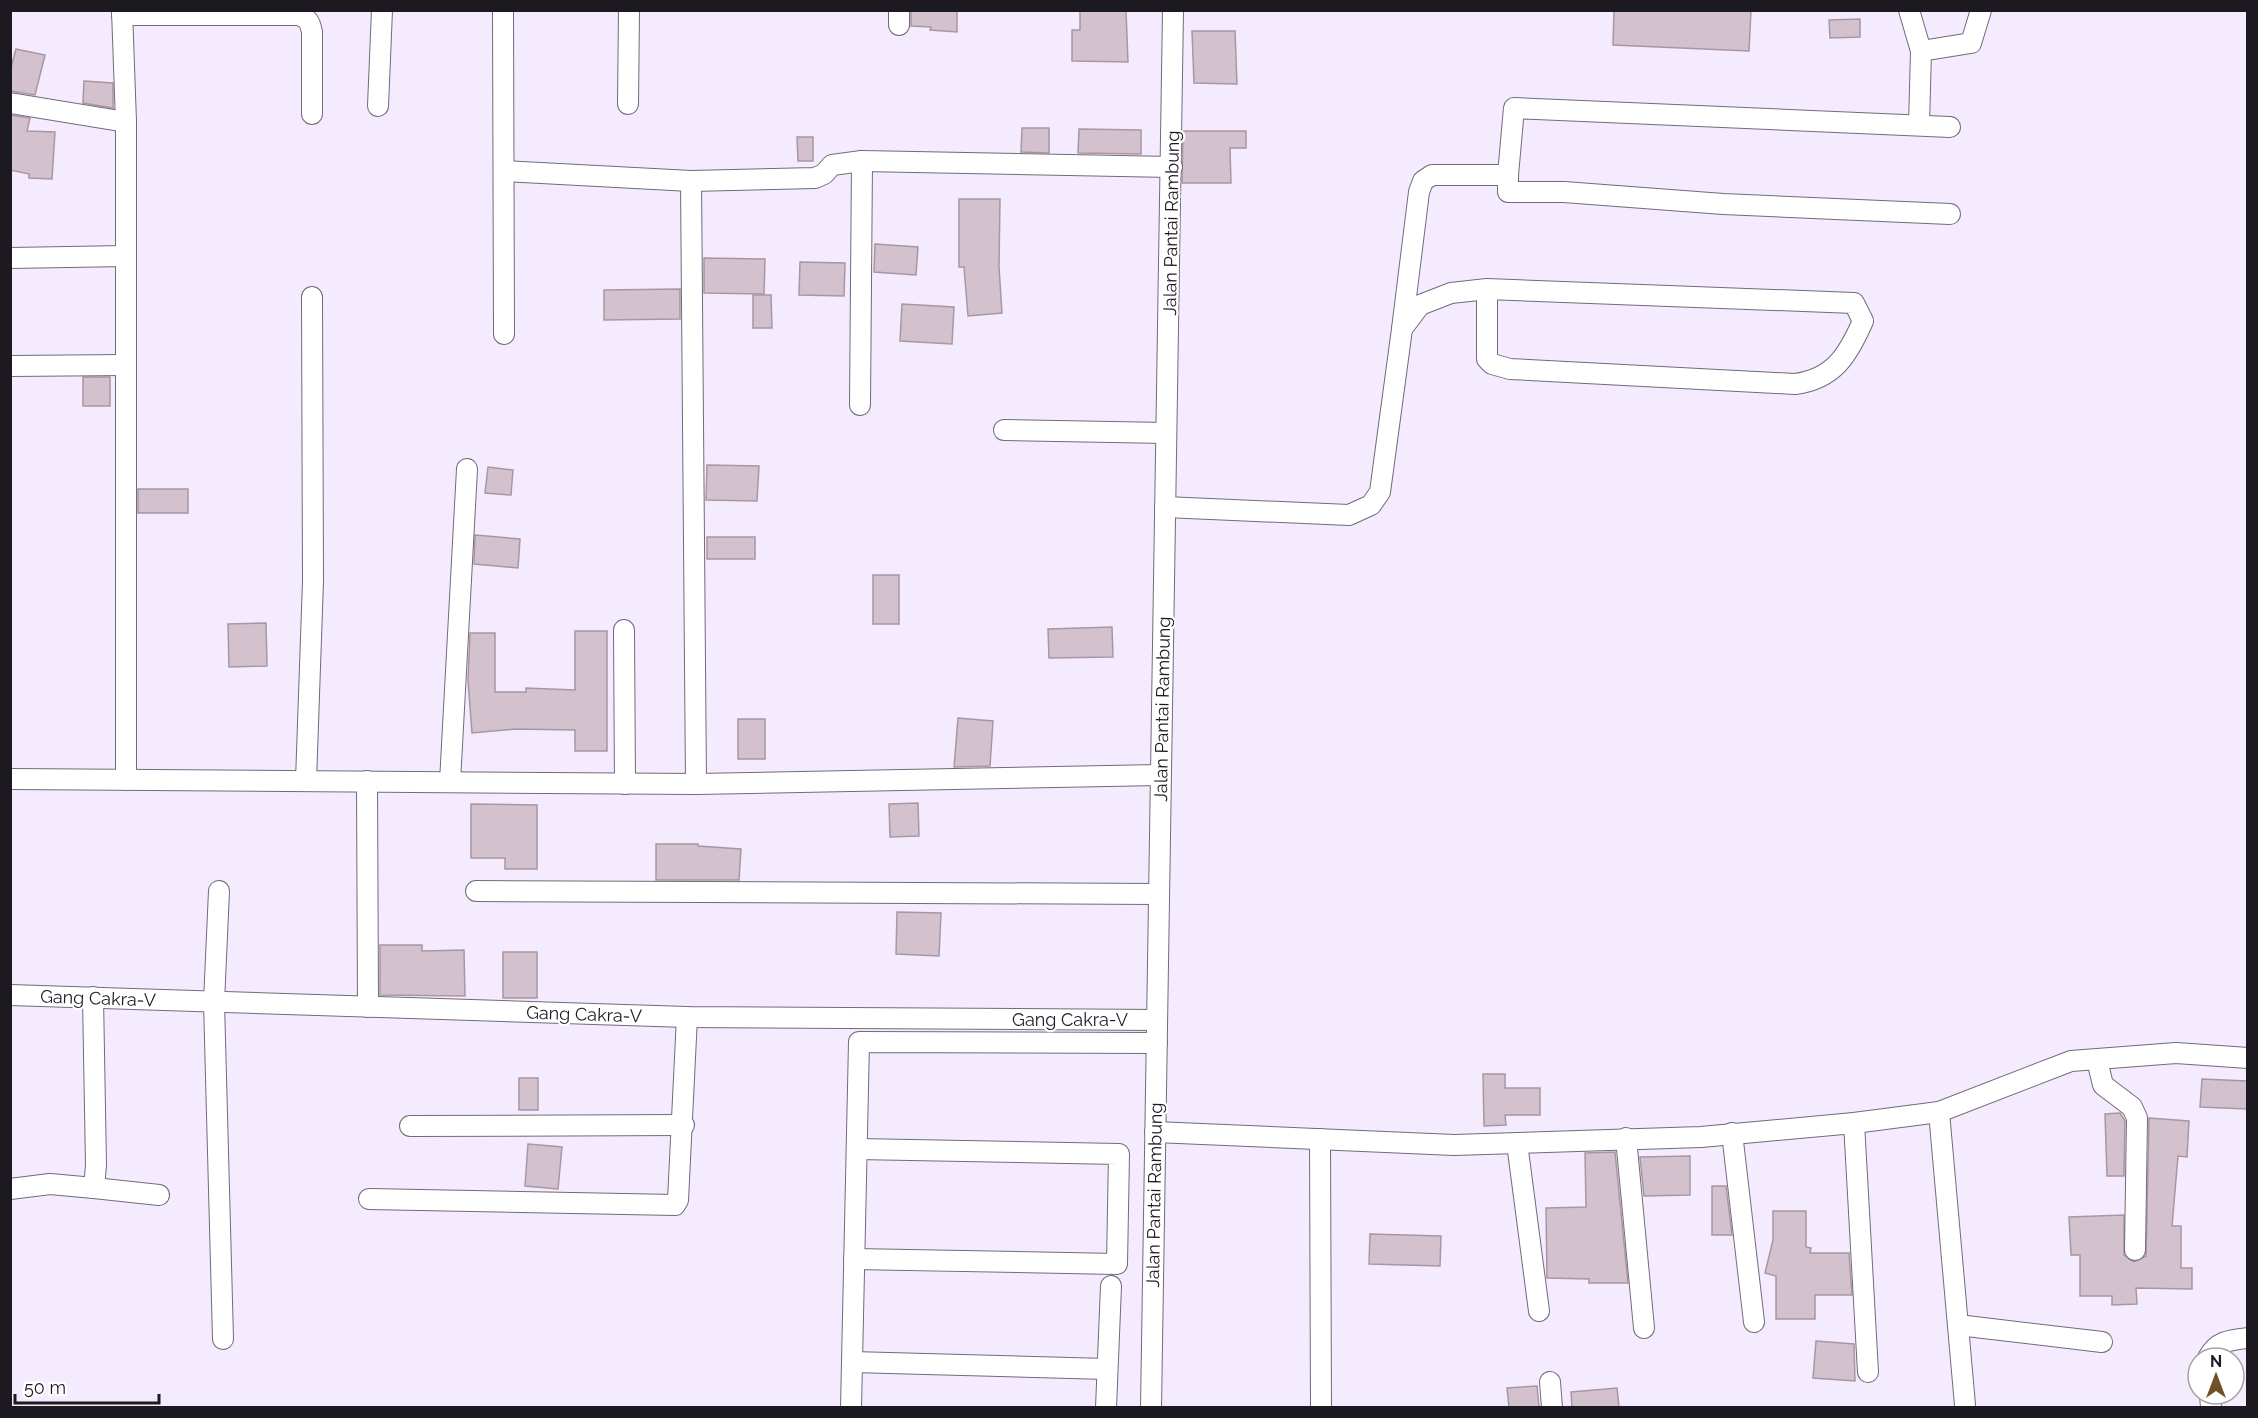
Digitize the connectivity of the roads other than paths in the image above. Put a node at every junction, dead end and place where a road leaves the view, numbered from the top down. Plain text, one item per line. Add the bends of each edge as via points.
1 (382, 10) edge
2 (503, 10) edge
3 (629, 10) edge
4 (1173, 10) edge
5 (1909, 10) edge
6 (1981, 10) edge
7 (122, 13) edge
8 (1921, 51) junction
9 (10, 103) edge
10 (628, 104) dead end
11 (378, 106) dead end
12 (312, 114) dead end
13 (126, 122) junction
14 (1919, 125) junction
15 (1950, 127) dead end
16 (862, 161) junction
17 (1172, 167) junction
18 (506, 171) junction
19 (1508, 175) junction
20 (691, 181) junction
21 (1950, 214) dead end
22 (126, 256) junction
23 (10, 258) edge
24 (1487, 289) junction
25 (312, 297) dead end
26 (1402, 329) junction
27 (504, 334) dead end
28 (126, 365) junction
29 (10, 366) edge
30 (860, 405) dead end
31 (1004, 430) dead end
32 (1166, 433) junction
33 (467, 469) dead end
34 (1165, 507) junction
35 (624, 630) dead end
36 (1160, 775) junction
37 (10, 779) edge
38 (126, 780) junction
39 (306, 781) junction
40 (367, 782) junction
41 (450, 782) junction
42 (625, 784) junction
43 (696, 784) junction
44 (219, 891) dead end
45 (476, 891) dead end
46 (1160, 894) junction
47 (10, 995) edge
48 (93, 997) junction
49 (214, 1002) junction
50 (368, 1007) junction
51 (687, 1017) junction
52 (1157, 1020) junction
53 (1157, 1043) junction
54 (2247, 1058) edge
55 (2097, 1060) junction
56 (1938, 1112) junction
57 (1854, 1123) junction
58 (684, 1125) junction
59 (410, 1126) dead end
60 (1155, 1132) junction
61 (1732, 1133) junction
62 (1626, 1138) junction
63 (1320, 1139) junction
64 (1517, 1143) junction
65 (857, 1149) junction
66 (94, 1188) junction
67 (10, 1189) edge
68 (159, 1195) dead end
69 (369, 1199) dead end
70 (2135, 1250) dead end
71 (854, 1258) junction
72 (1111, 1286) dead end
73 (1539, 1311) dead end
74 (1754, 1322) dead end
75 (1958, 1325) junction
76 (1644, 1328) dead end
77 (2247, 1338) edge
78 (223, 1339) dead end
79 (2102, 1342) dead end
80 (2216, 1346) edge
81 (852, 1362) junction
82 (1107, 1369) junction
83 (1868, 1372) dead end
84 (1550, 1382) dead end
85 (1965, 1405) dead end
86 (851, 1407) edge
87 (1106, 1407) edge
88 (1151, 1407) edge
89 (1321, 1407) edge
90 (1552, 1407) edge

1 - 11 street
2 - 18 street
3 - 10 street
4 - 17 street, Jalan Pantai Rambung
5 - 8 street
6 - 8 street via 1971,43
7 - 12 street via 304,17 312,32
7 - 13 street
8 - 14 street
9 - 13 street
13 - 22 street
14 - 15 street
14 - 19 street via 1514,108
16 - 17 street
16 - 20 street via 832,165 815,178
16 - 30 street
17 - 32 street, Jalan Pantai Rambung
18 - 20 street
18 - 27 street
19 - 21 street via 1508,192
19 - 26 street via 1445,174 1423,181
20 - 43 street
22 - 23 street
22 - 28 street
24 - 24 street via 1487,359 1510,369 1815,382 1850,349 1863,321 1854,303
24 - 26 street via 1451,293 1420,305
25 - 39 street via 312,581
26 - 34 street via 1380,492 1371,505 1349,515
28 - 29 street
28 - 38 street
31 - 32 street
32 - 34 street, Jalan Pantai Rambung
33 - 41 street
34 - 36 street, Jalan Pantai Rambung
35 - 42 street
36 - 43 street
36 - 46 street, Jalan Pantai Rambung
37 - 38 street
38 - 39 street
39 - 40 street
40 - 41 street
40 - 50 street
41 - 42 street
42 - 43 street
44 - 49 street
45 - 46 street
46 - 52 street, Jalan Pantai Rambung
47 - 48 street, Gang Cakra-V
48 - 49 street, Gang Cakra-V
48 - 66 street
49 - 50 street, Gang Cakra-V
49 - 78 street
50 - 51 street, Gang Cakra-V
51 - 52 street, Gang Cakra-V
51 - 58 street
52 - 53 street, Jalan Pantai Rambung
53 - 60 street, Jalan Pantai Rambung
53 - 65 street via 859,1042
54 - 55 street via 2176,1053
55 - 56 street via 2071,1061
55 - 70 street via 2103,1085 2132,1107 2137,1118
56 - 57 street
56 - 75 street
57 - 61 street
57 - 83 street
58 - 59 street
58 - 69 street via 675,1205
60 - 63 street
60 - 88 street, Jalan Pantai Rambung
61 - 62 street
61 - 74 street
62 - 64 street
62 - 76 street
63 - 64 street via 1454,1145
63 - 89 street
64 - 73 street
65 - 71 street
65 - 71 street via 1119,1154 1117,1264
66 - 67 street via 50,1184
66 - 68 street
71 - 81 street
72 - 82 street
75 - 79 street
75 - 85 street
77 - 80 street
81 - 82 street
81 - 86 street
82 - 87 street
84 - 90 street

